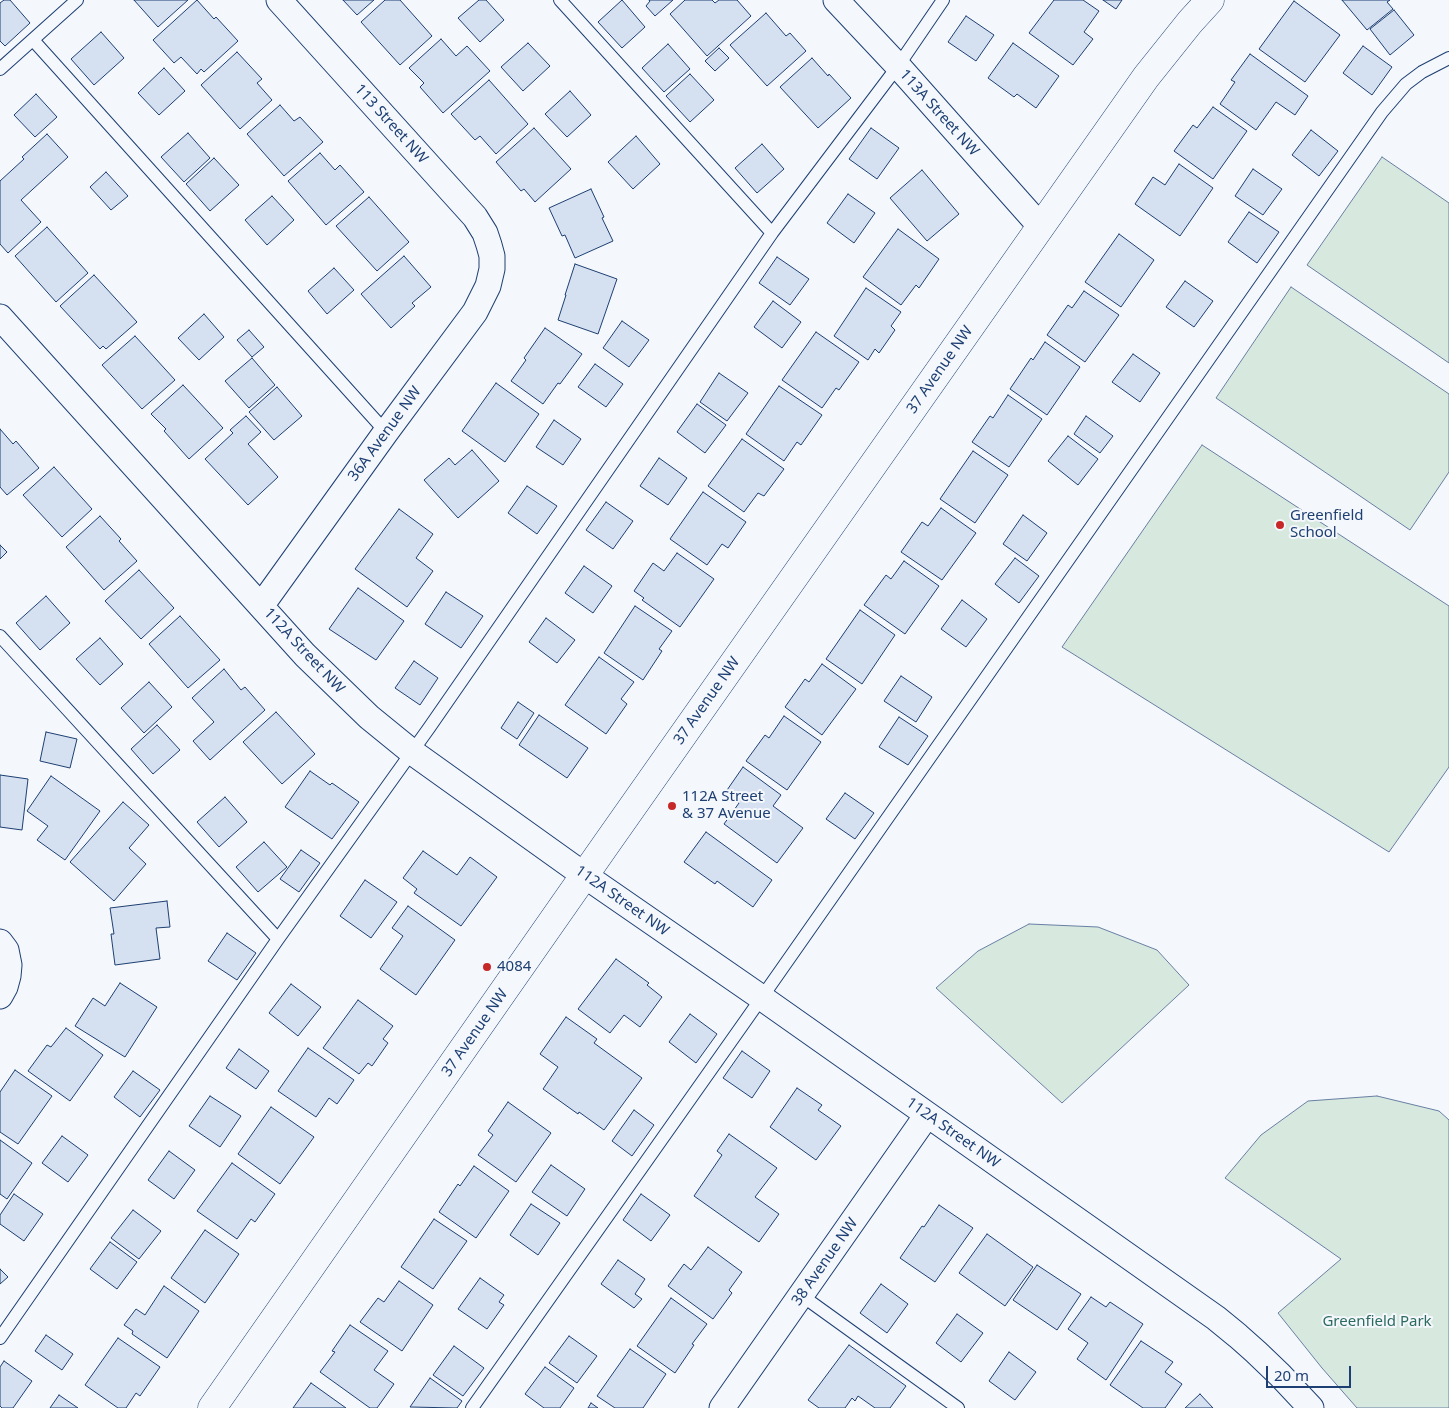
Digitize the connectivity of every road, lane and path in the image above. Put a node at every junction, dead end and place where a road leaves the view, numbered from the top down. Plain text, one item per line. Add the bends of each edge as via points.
1 (77, 0) edge
2 (279, 0) edge
3 (560, 0) edge
4 (836, 0) edge
5 (943, 0) edge
6 (1210, 0) edge
7 (33, 40) junction
8 (1449, 58) edge
9 (898, 66) junction
10 (0, 69) edge
11 (1041, 228) junction
12 (772, 233) junction
13 (492, 256) joint
14 (5, 333) edge
15 (386, 432) junction
16 (261, 606) junction
17 (0, 636) edge
18 (412, 752) junction
19 (584, 875) junction
20 (278, 940) junction
21 (0, 942) edge
22 (0, 996) edge
23 (762, 998) junction
24 (927, 1115) junction
25 (801, 1295) junction
26 (0, 1338) edge
27 (212, 1408) edge
28 (472, 1408) edge
29 (722, 1408) edge
30 (958, 1408) edge
31 (1311, 1408) edge

1 - 7 lane
2 - 13 street, 113 Street NW via 475,217 485,233
3 - 12 lane
4 - 9 street, 113A Street NW
5 - 9 lane
6 - 11 street, 37 Avenue NW via 1146,77
7 - 10 lane
7 - 15 lane
8 - 23 lane via 1406,84 1382,112
9 - 11 street, 113A Street NW
9 - 12 lane
11 - 19 street, 37 Avenue NW
12 - 18 lane
13 - 15 street, 36A Avenue NW via 492,269 482,300
14 - 16 street, 112A Street NW
15 - 16 street, 36A Avenue NW
16 - 18 street, 112A Street NW via 340,690
17 - 20 lane
18 - 19 street, 112A Street NW
18 - 20 lane
19 - 23 street, 112A Street NW
19 - 27 street, 37 Avenue NW
20 - 26 lane
21 - 22 street via 6,950 9,965 6,987
23 - 24 street, 112A Street NW
23 - 28 lane
24 - 25 street, 38 Avenue NW
24 - 31 street, 112A Street NW via 1216,1318 1268,1363
25 - 29 street, 38 Avenue NW
25 - 30 lane

